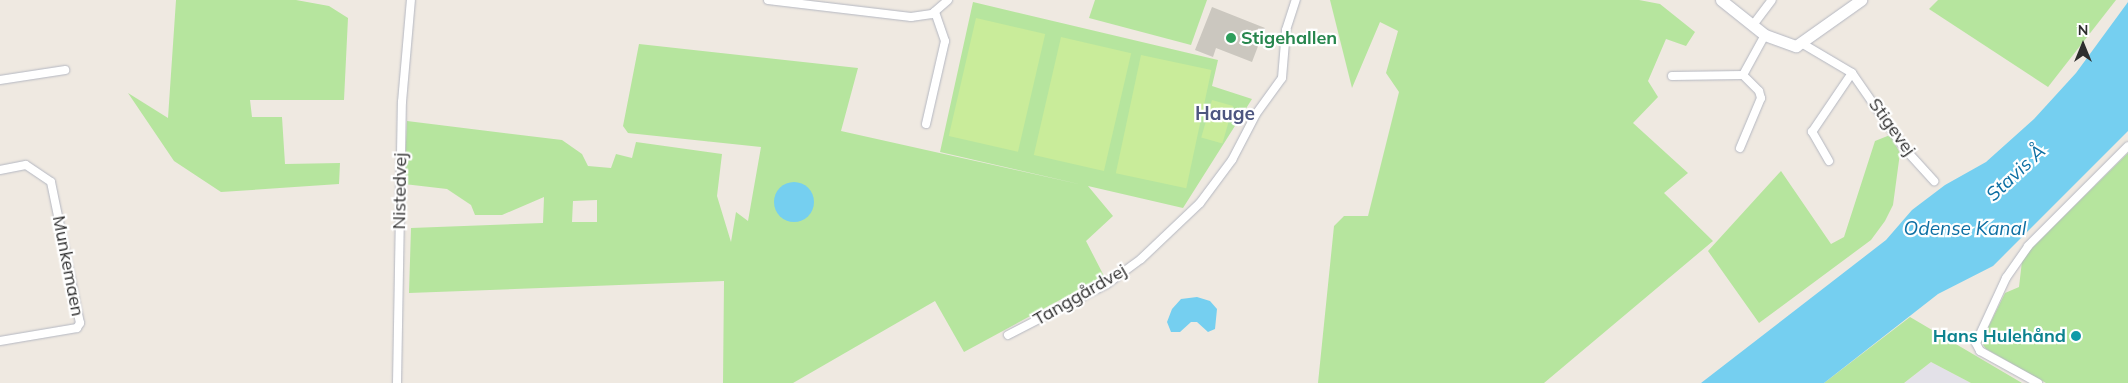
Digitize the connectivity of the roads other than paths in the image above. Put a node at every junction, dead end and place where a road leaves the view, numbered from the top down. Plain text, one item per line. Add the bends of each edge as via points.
1 (411, 0) edge
2 (768, 0) edge
3 (948, 0) edge
4 (1296, 0) edge
5 (1721, 0) edge
6 (1772, 0) edge
7 (1861, 0) edge
8 (938, 10) junction
9 (1753, 25) junction
10 (1764, 35) junction
11 (1803, 44) junction
12 (65, 70) dead end
13 (1852, 73) junction
14 (1743, 75) junction
15 (1672, 76) dead end
16 (0, 80) edge
17 (926, 124) dead end
18 (2128, 146) edge
19 (1740, 148) dead end
20 (1830, 161) dead end
21 (0, 170) edge
22 (1934, 181) dead end
23 (1008, 336) dead end
24 (0, 341) edge
25 (397, 383) edge
26 (2038, 383) edge

1 - 25 street, Nistedvej via 402,102
2 - 8 street via 911,17
3 - 8 street
4 - 23 street, Tanggårdvej via 1286,30 1282,78 1256,114 1232,160 1200,203 1141,259 1107,284
5 - 9 street, Stigevej
6 - 9 street
7 - 11 street
8 - 17 street via 945,41
9 - 10 street, Stigevej
10 - 11 street, Stigevej via 1787,45
10 - 14 street
11 - 13 street, Stigevej
12 - 16 street
13 - 20 street via 1812,132
13 - 22 street, Stigevej via 1904,148
14 - 15 street
14 - 19 street via 1759,91 1761,98
18 - 26 street via 2028,246 2006,278 1976,343 1980,351
21 - 24 street, Munkemaen via 26,165 51,182 80,323 77,328

